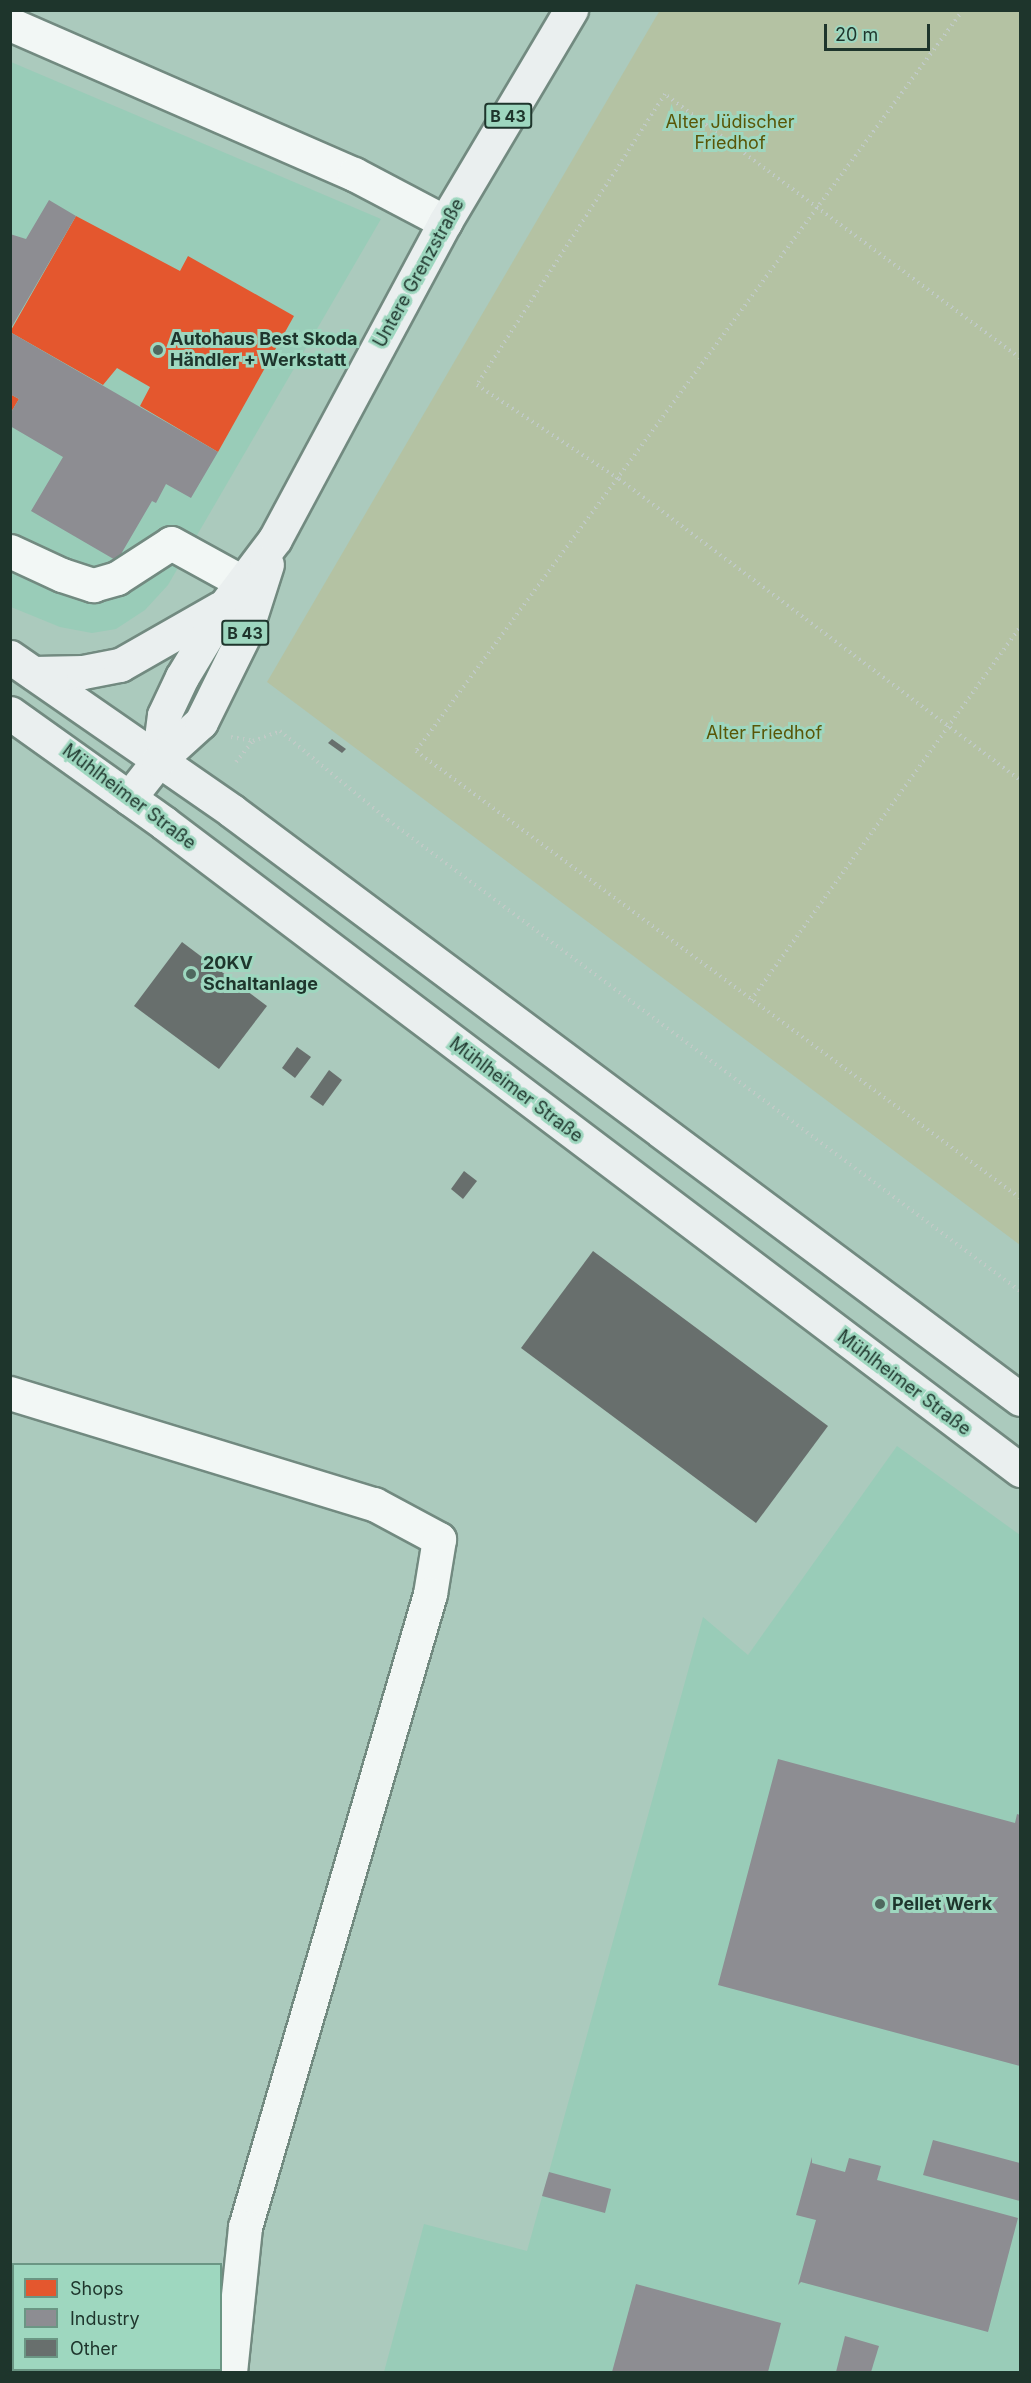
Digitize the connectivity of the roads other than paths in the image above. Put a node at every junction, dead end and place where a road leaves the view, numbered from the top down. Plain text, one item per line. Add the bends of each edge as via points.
1 (571, 10) edge
2 (10, 24) edge
3 (445, 222) junction
4 (275, 539) junction
5 (10, 551) edge
6 (234, 593) junction
7 (22, 665) edge
8 (10, 713) edge
9 (158, 761) junction
10 (129, 798) junction
11 (10, 1393) edge
12 (1020, 1399) edge
13 (1020, 1470) edge
14 (231, 2373) edge

1 - 3 main road, Untere Grenzstraße / B 43
2 - 3 street via 354,174
3 - 4 main road, Untere Grenzstraße / B 43
4 - 6 main road, Untere Grenzstraße / B 43
4 - 9 main road, Untere Grenzstraße / B 43 via 245,633 201,722
5 - 6 street via 62,576 93,585 117,578 171,543
6 - 7 main road, B 43 via 120,665 83,672
6 - 9 main road, Untere Grenzstraße via 164,715
7 - 9 main road
8 - 10 main road, Mühlheimer Straße
9 - 10 main road, B 43
9 - 12 main road via 261,832
10 - 13 main road, Mühlheimer Straße
11 - 14 street via 374,1504 439,1539 430,1594 245,2226

